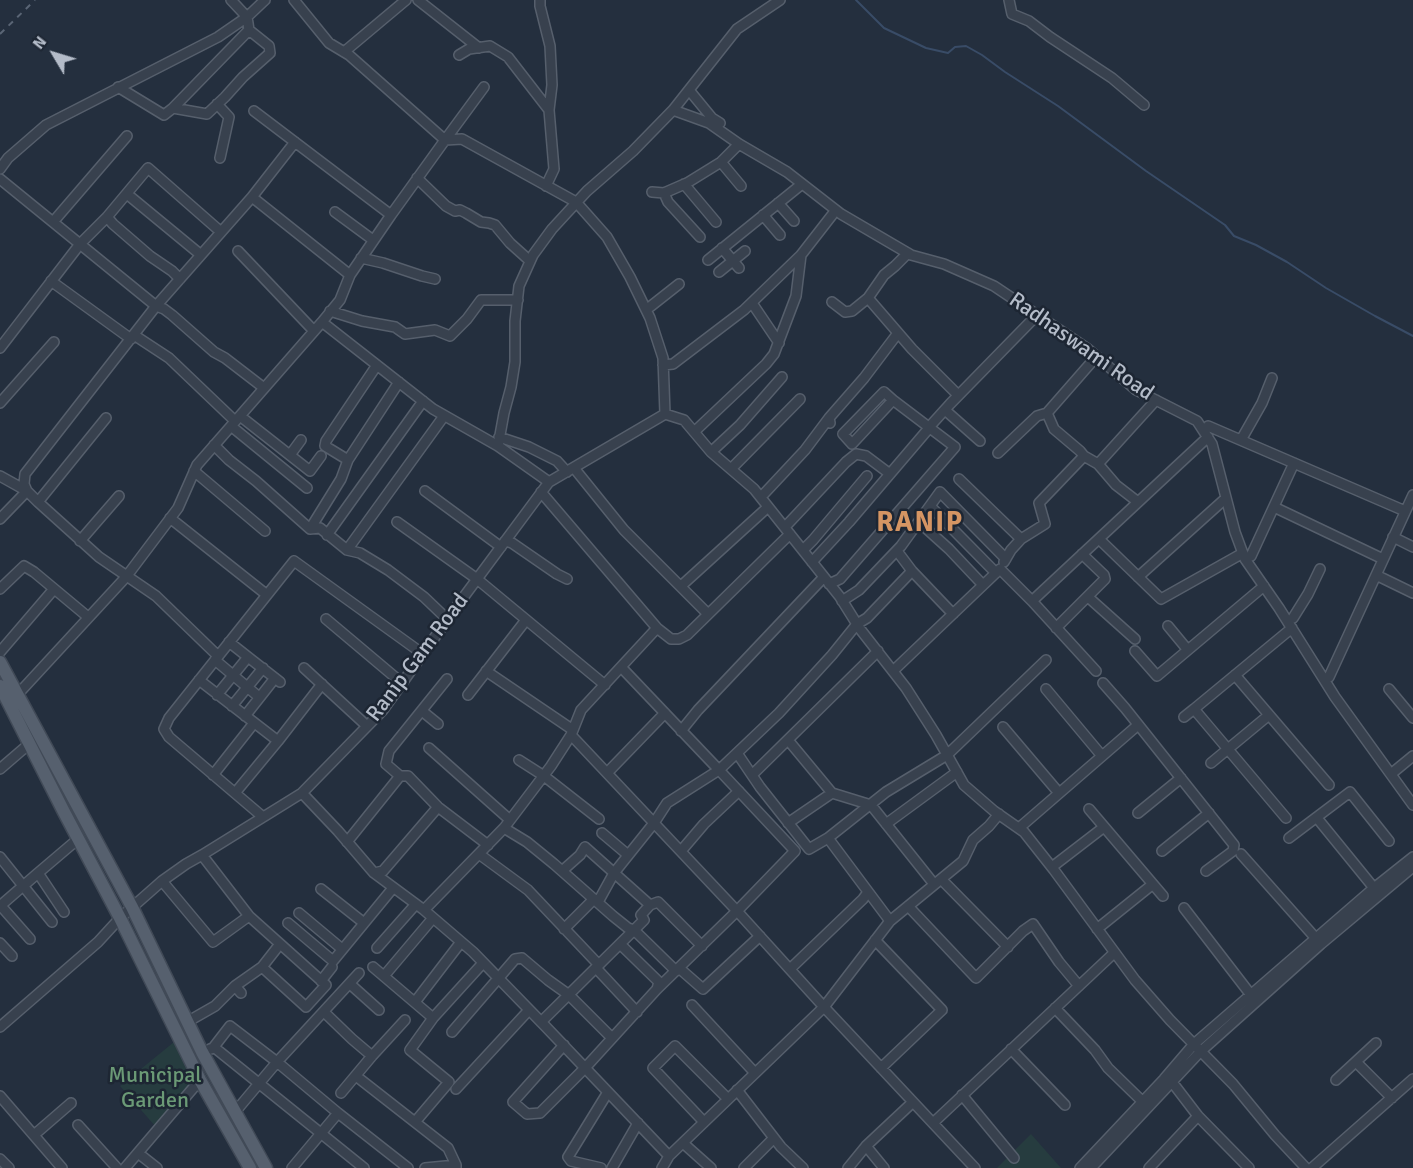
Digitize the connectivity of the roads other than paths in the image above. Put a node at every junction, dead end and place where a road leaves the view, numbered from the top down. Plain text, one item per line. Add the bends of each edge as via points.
1 (231, 0) edge
2 (265, 0) edge
3 (294, 0) edge
4 (406, 0) edge
5 (418, 0) edge
6 (540, 0) edge
7 (780, 0) edge
8 (1009, 0) edge
9 (246, 16) junction
10 (249, 30) junction
11 (479, 48) junction
12 (344, 52) junction
13 (459, 55) dead end
14 (118, 87) junction
15 (484, 87) dead end
16 (689, 90) junction
17 (217, 104) junction
18 (1144, 105) dead end
19 (173, 108) junction
20 (549, 110) junction
21 (673, 110) junction
22 (254, 111) dead end
23 (127, 136) dead end
24 (445, 140) junction
25 (295, 142) junction
26 (739, 144) junction
27 (220, 158) dead end
28 (721, 162) junction
29 (0, 169) edge
30 (417, 178) junction
31 (0, 179) edge
32 (684, 184) junction
33 (802, 184) junction
34 (546, 186) junction
35 (741, 186) dead end
36 (652, 192) dead end
37 (664, 193) junction
38 (127, 195) junction
39 (252, 196) junction
40 (576, 202) junction
41 (778, 203) junction
42 (837, 210) junction
43 (335, 212) dead end
44 (391, 214) junction
45 (763, 215) junction
46 (107, 217) junction
47 (794, 221) dead end
48 (53, 222) junction
49 (716, 222) dead end
50 (221, 232) junction
51 (780, 235) dead end
52 (700, 237) dead end
53 (374, 240) junction
54 (80, 244) junction
55 (722, 248) junction
56 (238, 251) dead end
57 (745, 251) dead end
58 (908, 253) junction
59 (201, 255) junction
60 (801, 255) junction
61 (362, 258) junction
62 (708, 260) dead end
63 (530, 261) junction
64 (736, 264) junction
65 (719, 272) dead end
66 (350, 275) junction
67 (180, 279) junction
68 (435, 279) dead end
69 (51, 281) junction
70 (679, 284) dead end
71 (868, 298) junction
72 (518, 300) junction
73 (832, 302) dead end
74 (752, 303) junction
75 (156, 306) junction
76 (646, 310) junction
77 (330, 311) junction
78 (1037, 315) junction
79 (322, 322) junction
80 (314, 331) junction
81 (898, 333) junction
82 (132, 337) junction
83 (54, 342) dead end
84 (779, 343) junction
85 (0, 348) edge
86 (1096, 357) junction
87 (377, 365) junction
88 (663, 365) junction
89 (783, 377) dead end
90 (1272, 378) dead end
91 (399, 382) junction
92 (264, 388) junction
93 (958, 395) junction
94 (800, 399) dead end
95 (893, 400) junction
96 (1156, 400) junction
97 (423, 401) junction
98 (0, 403) edge
99 (945, 410) junction
100 (1047, 413) junction
101 (666, 414) junction
102 (444, 416) junction
103 (105, 418) dead end
104 (235, 421) junction
105 (931, 426) junction
106 (1208, 426) junction
107 (694, 432) junction
108 (1208, 437) junction
109 (301, 440) dead end
110 (1241, 440) junction
111 (980, 441) dead end
112 (499, 442) junction
113 (214, 445) junction
114 (711, 452) junction
115 (999, 453) dead end
116 (290, 455) junction
117 (321, 456) dead end
118 (1084, 456) junction
119 (348, 460) junction
120 (1294, 463) junction
121 (1098, 464) junction
122 (731, 469) junction
123 (570, 470) junction
124 (194, 471) junction
125 (890, 474) junction
126 (0, 476) edge
127 (867, 476) dead end
128 (959, 479) dead end
129 (549, 482) junction
130 (307, 488) dead end
131 (27, 491) junction
132 (424, 491) dead end
133 (542, 492) junction
134 (119, 496) dead end
135 (760, 497) junction
136 (1413, 497) edge
137 (1226, 498) junction
138 (38, 502) junction
139 (1138, 502) junction
140 (930, 506) junction
141 (768, 507) junction
142 (1274, 507) junction
143 (1405, 511) junction
144 (170, 518) junction
145 (0, 519) edge
146 (397, 522) dead end
147 (919, 522) junction
148 (310, 529) junction
149 (787, 530) junction
150 (266, 531) dead end
151 (327, 535) junction
152 (1393, 537) junction
153 (1021, 539) junction
154 (1099, 539) junction
155 (80, 541) junction
156 (503, 544) junction
157 (1413, 547) edge
158 (347, 550) junction
159 (803, 550) junction
160 (897, 551) junction
161 (1082, 554) junction
162 (1247, 555) junction
163 (1006, 559) junction
164 (1383, 559) junction
165 (812, 562) junction
166 (1320, 569) dead end
167 (912, 571) junction
168 (998, 571) junction
169 (1376, 575) junction
170 (126, 576) junction
171 (1138, 577) junction
172 (477, 579) junction
173 (567, 579) dead end
174 (827, 581) junction
175 (983, 585) junction
176 (681, 586) junction
177 (1264, 586) junction
178 (0, 589) edge
179 (54, 589) junction
180 (1413, 593) edge
181 (267, 595) junction
182 (1088, 597) junction
183 (842, 601) junction
184 (1032, 601) junction
185 (708, 614) junction
186 (953, 614) junction
187 (88, 617) junction
188 (326, 619) dead end
189 (447, 620) junction
190 (526, 620) junction
191 (1292, 623) junction
192 (857, 624) junction
193 (1168, 626) dead end
194 (657, 628) junction
195 (1056, 628) junction
196 (1135, 639) dead end
197 (229, 642) junction
198 (1187, 649) junction
199 (878, 651) junction
200 (1136, 651) dead end
201 (0, 652) edge
202 (423, 654) junction
203 (248, 657) junction
204 (217, 658) junction
205 (1046, 660) dead end
206 (0, 662) edge
207 (621, 667) junction
208 (263, 668) junction
209 (304, 668) dead end
210 (486, 671) junction
211 (893, 671) junction
212 (1096, 671) dead end
213 (233, 675) junction
214 (1235, 675) junction
215 (1329, 677) junction
216 (447, 679) dead end
217 (199, 680) junction
218 (402, 683) junction
219 (1103, 683) dead end
220 (322, 684) junction
221 (605, 685) junction
222 (247, 686) junction
223 (1046, 689) dead end
224 (1389, 689) dead end
225 (5, 692) edge
226 (217, 695) junction
227 (468, 695) dead end
228 (260, 697) junction
229 (232, 706) junction
230 (1194, 709) junction
231 (422, 711) junction
232 (665, 713) junction
233 (1269, 715) junction
234 (245, 716) junction
235 (1184, 717) dead end
236 (1413, 718) edge
237 (254, 723) junction
238 (438, 724) dead end
239 (1138, 725) junction
240 (367, 726) junction
241 (1003, 727) dead end
242 (681, 731) junction
243 (572, 733) junction
244 (788, 740) junction
245 (278, 741) junction
246 (29, 744) junction
247 (429, 748) dead end
248 (1228, 749) junction
249 (737, 753) junction
250 (947, 755) junction
251 (1102, 756) junction
252 (1413, 756) edge
253 (519, 760) dead end
254 (1211, 763) dead end
255 (1, 767) edge
256 (718, 770) junction
257 (957, 772) junction
258 (1393, 772) junction
259 (607, 773) junction
260 (213, 775) junction
261 (752, 775) junction
262 (400, 776) junction
263 (544, 776) junction
264 (1181, 778) junction
265 (1329, 785) dead end
266 (738, 791) junction
267 (235, 793) junction
268 (302, 793) junction
269 (832, 793) junction
270 (1059, 793) junction
271 (1413, 794) edge
272 (871, 805) junction
273 (1413, 805) edge
274 (438, 807) junction
275 (1089, 809) dead end
276 (1138, 813) dead end
277 (1209, 813) junction
278 (999, 814) junction
279 (263, 817) junction
280 (1286, 818) dead end
281 (1317, 818) junction
282 (599, 819) dead end
283 (654, 823) junction
284 (788, 823) junction
285 (507, 824) junction
286 (886, 824) junction
287 (1104, 827) junction
288 (1019, 828) junction
289 (602, 833) dead end
290 (828, 838) junction
291 (1289, 838) dead end
292 (78, 839) junction
293 (1389, 841) dead end
294 (347, 842) junction
295 (488, 845) junction
296 (809, 849) junction
297 (681, 851) junction
298 (795, 851) junction
299 (1162, 851) dead end
300 (479, 854) junction
301 (1241, 854) dead end
302 (202, 855) junction
303 (628, 855) junction
304 (1413, 856) edge
305 (0, 857) edge
306 (1052, 867) junction
307 (1413, 867) edge
308 (562, 871) junction
309 (1206, 871) dead end
310 (38, 873) junction
311 (374, 873) junction
312 (614, 873) junction
313 (162, 881) junction
314 (937, 882) junction
315 (1153, 884) junction
316 (24, 885) junction
317 (321, 888) dead end
318 (393, 888) junction
319 (1374, 888) junction
320 (868, 892) junction
321 (1163, 896) dead end
322 (596, 900) junction
323 (2, 902) edge
324 (416, 904) junction
325 (650, 905) junction
326 (908, 906) junction
327 (132, 907) junction
328 (1184, 908) dead end
329 (424, 910) junction
330 (737, 911) junction
331 (64, 912) dead end
332 (299, 913) dead end
333 (249, 916) junction
334 (120, 918) junction
335 (433, 918) junction
336 (890, 921) junction
337 (52, 922) dead end
338 (288, 923) dead end
339 (364, 923) junction
340 (564, 929) junction
341 (1097, 929) junction
342 (634, 930) junction
343 (760, 936) junction
344 (30, 939) dead end
345 (875, 940) junction
346 (1318, 941) junction
347 (461, 942) junction
348 (0, 943) edge
349 (280, 944) junction
350 (621, 944) junction
351 (702, 946) junction
352 (1008, 947) junction
353 (377, 948) dead end
354 (342, 950) junction
355 (1114, 953) junction
356 (12, 956) dead end
357 (483, 963) junction
358 (598, 966) junction
359 (262, 967) junction
360 (373, 967) dead end
361 (332, 968) dead end
362 (790, 969) junction
363 (678, 970) junction
364 (358, 973) dead end
365 (384, 976) junction
366 (498, 978) junction
367 (321, 981) junction
368 (350, 984) junction
369 (1079, 986) junction
370 (657, 989) junction
371 (569, 995) junction
372 (1251, 995) junction
373 (415, 1002) junction
374 (692, 1005) dead end
375 (824, 1007) junction
376 (1055, 1008) junction
377 (379, 1010) dead end
378 (529, 1010) junction
379 (324, 1012) junction
380 (637, 1012) junction
381 (433, 1018) junction
382 (405, 1020) dead end
383 (188, 1022) junction
384 (541, 1022) junction
385 (0, 1027) edge
386 (452, 1032) dead end
387 (612, 1038) junction
388 (1376, 1043) dead end
389 (564, 1045) junction
390 (1197, 1048) junction
391 (1011, 1049) junction
392 (208, 1050) junction
393 (372, 1056) junction
394 (277, 1062) junction
395 (1356, 1062) junction
396 (585, 1068) junction
397 (881, 1068) junction
398 (755, 1073) junction
399 (356, 1076) junction
400 (1413, 1079) edge
401 (200, 1080) junction
402 (1336, 1080) dead end
403 (1172, 1082) junction
404 (260, 1084) junction
405 (456, 1089) dead end
406 (737, 1090) junction
407 (608, 1092) junction
408 (341, 1093) dead end
409 (962, 1095) junction
410 (0, 1096) edge
411 (1392, 1098) junction
412 (728, 1099) junction
413 (913, 1102) junction
414 (1143, 1102) junction
415 (71, 1103) dead end
416 (1065, 1105) dead end
417 (235, 1112) junction
418 (338, 1113) junction
419 (1198, 1116) junction
420 (415, 1122) junction
421 (704, 1122) junction
422 (638, 1123) junction
423 (933, 1123) junction
424 (78, 1125) dead end
425 (321, 1133) junction
426 (34, 1135) junction
427 (774, 1138) junction
428 (683, 1143) junction
429 (866, 1146) junction
430 (138, 1153) junction
431 (669, 1156) junction
432 (1014, 1158) dead end
433 (0, 1159) edge
434 (57, 1166) edge
435 (1089, 1166) edge
436 (456, 1167) edge
437 (972, 1167) edge
438 (9, 1168) edge
439 (117, 1168) edge
440 (125, 1168) edge
441 (157, 1168) edge
442 (250, 1168) edge
443 (266, 1168) edge
444 (292, 1168) edge
445 (364, 1168) edge
446 (408, 1168) edge
447 (424, 1168) edge
448 (601, 1168) edge
449 (612, 1168) edge
450 (662, 1168) edge
451 (711, 1168) edge
452 (744, 1168) edge
453 (803, 1168) edge
454 (848, 1168) edge
455 (884, 1168) edge
456 (1149, 1168) edge
457 (1249, 1168) edge
458 (1306, 1168) edge
459 (1312, 1168) edge

1 - 9 street
2 - 9 street
3 - 12 street via 329,44
4 - 12 street
5 - 11 street
6 - 20 street via 550,46
7 - 16 street via 737,29
8 - 18 street via 1012,14 1029,21 1112,78
9 - 10 street
9 - 14 street via 218,37
10 - 17 street via 269,46 270,53
10 - 19 street
11 - 13 street
11 - 20 street via 490,46 508,57
12 - 24 street
14 - 19 street via 164,115
14 - 29 street via 46,125
15 - 24 street
16 - 21 street
16 - 106 street, Radhaswami Road via 712,118 791,167 845,209 914,249 997,280 1092,344 1139,385 1202,416
17 - 19 street via 207,114
17 - 27 street via 229,117
20 - 34 street via 554,169
21 - 26 street, Radhaswami Road via 709,123
21 - 40 street
22 - 25 street
23 - 48 street
24 - 30 street
24 - 34 street via 462,139
25 - 39 street
25 - 44 street
26 - 28 street
26 - 33 street, Radhaswami Road
28 - 32 street
28 - 35 street
30 - 44 street
30 - 63 street via 446,206 495,225
31 - 48 street
32 - 37 street
32 - 49 street
33 - 41 street
33 - 42 street, Radhaswami Road
34 - 40 street
36 - 37 street
37 - 52 street
38 - 46 street
38 - 50 street via 148,168
38 - 59 street
39 - 50 street
39 - 66 street
40 - 63 street
40 - 76 street via 607,237
41 - 45 street
41 - 47 street
42 - 58 street, Radhaswami Road
42 - 60 street
43 - 53 street
44 - 53 street
45 - 51 street
45 - 55 street
46 - 54 street
46 - 67 street
48 - 54 street
50 - 59 street
53 - 61 street
54 - 69 street
54 - 75 street
55 - 62 street
55 - 64 street
56 - 80 street
57 - 64 street
58 - 71 street via 884,275
58 - 78 street, Radhaswami Road via 994,286
59 - 67 street
60 - 74 street
60 - 84 street via 796,296
61 - 66 street
61 - 68 street
63 - 72 street via 519,286
64 - 65 street
66 - 77 street via 340,300
67 - 75 street
69 - 82 street
69 - 85 street
70 - 76 street
71 - 73 street via 845,312
71 - 81 street
72 - 77 street via 481,300 450,336 435,330 405,334 395,327
72 - 112 street via 512,387
74 - 84 street
74 - 88 street via 673,364
75 - 82 street
75 - 92 street
76 - 88 street
77 - 79 street
78 - 86 street, Radhaswami Road
78 - 93 street
79 - 80 street
79 - 87 street
80 - 92 street
81 - 93 street
81 - 135 street via 805,450
82 - 104 street via 169,358
82 - 131 street via 25,474
83 - 98 street
84 - 107 street via 766,363
86 - 96 street, Radhaswami Road via 1136,390
86 - 100 street
87 - 91 street
87 - 119 street via 326,441 325,446
88 - 101 street
89 - 114 street
90 - 110 street
91 - 97 street
91 - 119 street
92 - 104 street
93 - 99 street
94 - 122 street
95 - 95 street via 884,392 843,434 852,444
95 - 105 street
96 - 108 street, Radhaswami Road via 1197,421
96 - 121 street
97 - 102 street
97 - 151 street
99 - 105 street
99 - 111 street
100 - 115 street via 1037,416
100 - 118 street via 1054,429
101 - 107 street via 684,420
101 - 123 street
102 - 112 street
102 - 158 street
103 - 138 street
104 - 113 street
104 - 116 street
104 - 130 street
105 - 125 street
105 - 174 street via 955,447 840,579
106 - 110 street
106 - 162 street, Radhaswami Road via 1218,442
107 - 114 street
108 - 137 street, Radhaswami Road
108 - 139 street
109 - 116 street
110 - 120 street
112 - 123 street via 530,447
112 - 129 street
113 - 124 street
113 - 148 street
114 - 122 street
116 - 117 street via 310,471
118 - 121 street
118 - 153 street via 1039,503 1045,524
119 - 148 street via 341,479
120 - 142 street
120 - 143 street
121 - 139 street
122 - 135 street
123 - 129 street
123 - 176 street
124 - 144 street
124 - 150 street
125 - 149 street via 866,456 856,454
125 - 165 street
126 - 131 street
127 - 159 street
128 - 153 street
129 - 133 street, Ranip Gam Road
131 - 138 street
131 - 145 street
132 - 156 street
133 - 156 street, Ranip Gam Road
133 - 194 street
134 - 155 street
135 - 141 street
136 - 143 street
137 - 162 street, Radhaswami Road via 1235,532
137 - 171 street
138 - 155 street
139 - 154 street
140 - 147 street
140 - 163 street via 940,492
140 - 168 street
141 - 149 street
141 - 176 street
142 - 162 street
142 - 164 street
143 - 152 street
144 - 170 street
144 - 181 street
146 - 172 street
147 - 160 street
147 - 175 street
148 - 151 street via 320,528
149 - 159 street
149 - 185 street
151 - 158 street
152 - 157 street
152 - 164 street
153 - 163 street
154 - 161 street
154 - 171 street
155 - 170 street
156 - 172 street, Ranip Gam Road
156 - 173 street via 512,543
158 - 189 street via 360,553 388,570
159 - 165 street
160 - 167 street
160 - 183 street via 859,590
161 - 182 street via 1105,579
161 - 184 street
162 - 171 street via 1161,599
162 - 177 street, Radhaswami Road via 1245,559
162 - 191 street, Radhaswami Road
163 - 168 street
164 - 169 street
165 - 174 street
166 - 191 street
167 - 186 street
167 - 192 street
168 - 175 street
168 - 184 street
169 - 180 street
169 - 215 street
170 - 187 street
170 - 204 street via 156,596
172 - 189 street, Ranip Gam Road
172 - 190 street
174 - 183 street
174 - 242 street via 705,702
175 - 186 street
176 - 185 street
177 - 191 street, Radhaswami Road
177 - 198 street
178 - 179 street via 24,566
179 - 187 street
179 - 201 street
181 - 197 street
181 - 202 street via 294,561
182 - 195 street
182 - 196 street
183 - 192 street
184 - 195 street
185 - 194 street via 679,639 671,639
186 - 211 street
187 - 225 street
188 - 218 street
189 - 202 street, Ranip Gam Road
190 - 210 street
190 - 221 street
191 - 214 street
191 - 215 street, Radhaswami Road
191 - 258 street, Radhaswami Road via 1335,697
192 - 199 street
192 - 249 street via 779,713
193 - 198 street
194 - 207 street
195 - 212 street
197 - 203 street
197 - 204 street
198 - 200 street via 1156,676
199 - 211 street
199 - 244 street
202 - 218 street, Ranip Gam Road
203 - 208 street
203 - 213 street
204 - 213 street
204 - 217 street
205 - 250 street
206 - 225 main road
207 - 221 street
207 - 232 street
208 - 222 street
208 - 228 street via 278,680
209 - 220 street
210 - 227 street
210 - 243 street
211 - 250 street
213 - 222 street
213 - 226 street
214 - 230 street
214 - 233 street
215 - 258 street, Radhaswami Road
216 - 231 street
217 - 226 street
217 - 260 street via 165,729 169,737
218 - 240 street, Ranip Gam Road
219 - 239 street
220 - 240 street
220 - 245 street
221 - 243 street via 581,710
222 - 228 street
222 - 229 street
223 - 251 street
224 - 236 street
225 - 246 main road
225 - 327 main road
226 - 229 street
228 - 234 street
229 - 234 street
230 - 235 street
230 - 248 street
231 - 238 street
231 - 262 street via 389,752 386,764
232 - 242 street
232 - 259 street
233 - 248 street
233 - 265 street
234 - 237 street
237 - 245 street
237 - 260 street
239 - 251 street
239 - 264 street
240 - 268 street, Ranip Gam Road
241 - 270 street
242 - 256 street
243 - 259 street
243 - 263 street
244 - 261 street
244 - 269 street
245 - 267 street
246 - 255 street
246 - 292 main road
247 - 285 street
248 - 254 street
248 - 280 street
249 - 256 street
249 - 261 street
250 - 257 street
250 - 272 street
251 - 270 street
252 - 258 street
253 - 263 street
256 - 266 street
256 - 283 street via 667,803
257 - 278 street via 964,785
257 - 286 street
258 - 271 street, Radhaswami Road
258 - 273 street, Radhaswami Road
259 - 283 street
260 - 267 street
261 - 284 street
262 - 274 street via 408,776
262 - 294 street
263 - 282 street
263 - 285 street
264 - 276 street
264 - 277 street
266 - 297 street
266 - 298 street
267 - 279 street
268 - 279 street, Ranip Gam Road
268 - 294 street
269 - 272 street
269 - 284 street
270 - 288 street
272 - 286 street
272 - 290 street
274 - 295 street
274 - 311 street via 383,871
275 - 287 street
277 - 299 street
277 - 309 street via 1235,848
278 - 288 street
278 - 314 street via 973,840 963,861
279 - 302 street, Ranip Gam Road
281 - 291 street
281 - 293 street via 1350,792
281 - 319 street
283 - 297 street
283 - 303 street
284 - 296 street
285 - 295 street
285 - 308 street
286 - 314 street
287 - 306 street
287 - 315 street
288 - 306 street
289 - 303 street
290 - 296 street
290 - 320 street
292 - 310 street
292 - 334 main road
294 - 311 street
295 - 300 street
296 - 298 street
297 - 330 street
298 - 330 street
300 - 329 street
300 - 340 street via 528,890
301 - 346 street
302 - 313 street, Ranip Gam Road
302 - 333 street
303 - 312 street
304 - 319 street
305 - 316 street
306 - 341 street
307 - 346 street
308 - 312 street via 585,847
308 - 322 street
310 - 316 street
310 - 331 street
311 - 318 street
312 - 322 street
312 - 325 street
313 - 327 street, Ranip Gam Road
313 - 333 street via 213,942
314 - 326 street
314 - 352 street
315 - 321 street
315 - 341 street
316 - 323 street
316 - 337 street
317 - 339 street
318 - 324 street
318 - 339 street
319 - 346 street
320 - 336 street
320 - 362 street
322 - 340 street
322 - 342 street
323 - 344 street
324 - 329 street
324 - 353 street
325 - 342 street via 641,915 644,920
325 - 351 street via 658,902
326 - 336 street
326 - 352 street via 976,978
327 - 334 street, Ranip Gam Road
327 - 383 main road
328 - 372 street
329 - 335 street
330 - 343 street
330 - 351 street
332 - 354 street
333 - 349 street
334 - 385 street, Ranip Gam Road
334 - 401 main road
335 - 347 street
335 - 365 street
336 - 345 street
338 - 354 street via 333,961
339 - 354 street
340 - 358 street
341 - 355 street
342 - 350 street
342 - 363 street
343 - 362 street
343 - 363 street via 703,990
345 - 375 street
345 - 397 street via 942,1010
346 - 372 street
346 - 390 street
347 - 357 street
347 - 373 street
348 - 356 street
349 - 359 street
349 - 367 street
350 - 358 street
350 - 370 street via 659,982
351 - 363 street
352 - 369 street via 1033,924
355 - 369 street
355 - 390 street
357 - 366 street
357 - 381 street
358 - 371 street
358 - 380 street
359 - 367 street via 306,1007 326,985
359 - 383 street via 238,989
360 - 365 street
361 - 367 street
362 - 375 street
363 - 370 street
364 - 368 street
365 - 373 street
366 - 371 street via 515,959 522,958
366 - 378 street
366 - 386 street
368 - 377 street
368 - 379 street
369 - 376 street
370 - 380 street
371 - 384 street
371 - 387 street
372 - 390 street
373 - 381 street
374 - 398 street
375 - 397 street
375 - 398 street
376 - 391 street
376 - 414 street
378 - 384 street
378 - 405 street
379 - 393 street
379 - 394 street
380 - 387 street
381 - 420 street via 410,1050 449,1082
382 - 393 street
383 - 392 main road
384 - 389 street
387 - 396 street
388 - 395 street
389 - 396 street
389 - 396 street via 513,1102 527,1114 540,1113
390 - 403 street
390 - 414 street
390 - 458 street
391 - 409 street
391 - 416 street
392 - 394 street via 230,1026
392 - 404 street via 215,1048
392 - 417 main road
393 - 399 street
394 - 404 street
394 - 418 street
395 - 402 street
395 - 411 street
396 - 407 street
397 - 413 street
398 - 406 street
399 - 408 street
399 - 420 street
400 - 411 street
401 - 430 street
401 - 442 main road
403 - 419 street
403 - 435 street
404 - 417 street
404 - 425 street
406 - 412 street
406 - 427 street
407 - 422 street
407 - 448 street via 567,1157
409 - 423 street
409 - 432 street
410 - 426 street
411 - 459 street
412 - 421 street
412 - 421 street via 675,1046 653,1068
413 - 423 street
413 - 429 street
414 - 435 street
415 - 426 street
417 - 443 main road
418 - 425 street
418 - 446 street
419 - 456 street
419 - 457 street
420 - 436 street via 448,1148
421 - 428 street
422 - 431 street
422 - 449 street
423 - 437 street
424 - 439 street
425 - 444 street
425 - 445 street
426 - 434 street
427 - 452 street
427 - 453 street
428 - 431 street
428 - 451 street
429 - 454 street
429 - 455 street
430 - 440 street
430 - 441 street
431 - 450 street
433 - 438 street
436 - 447 street

